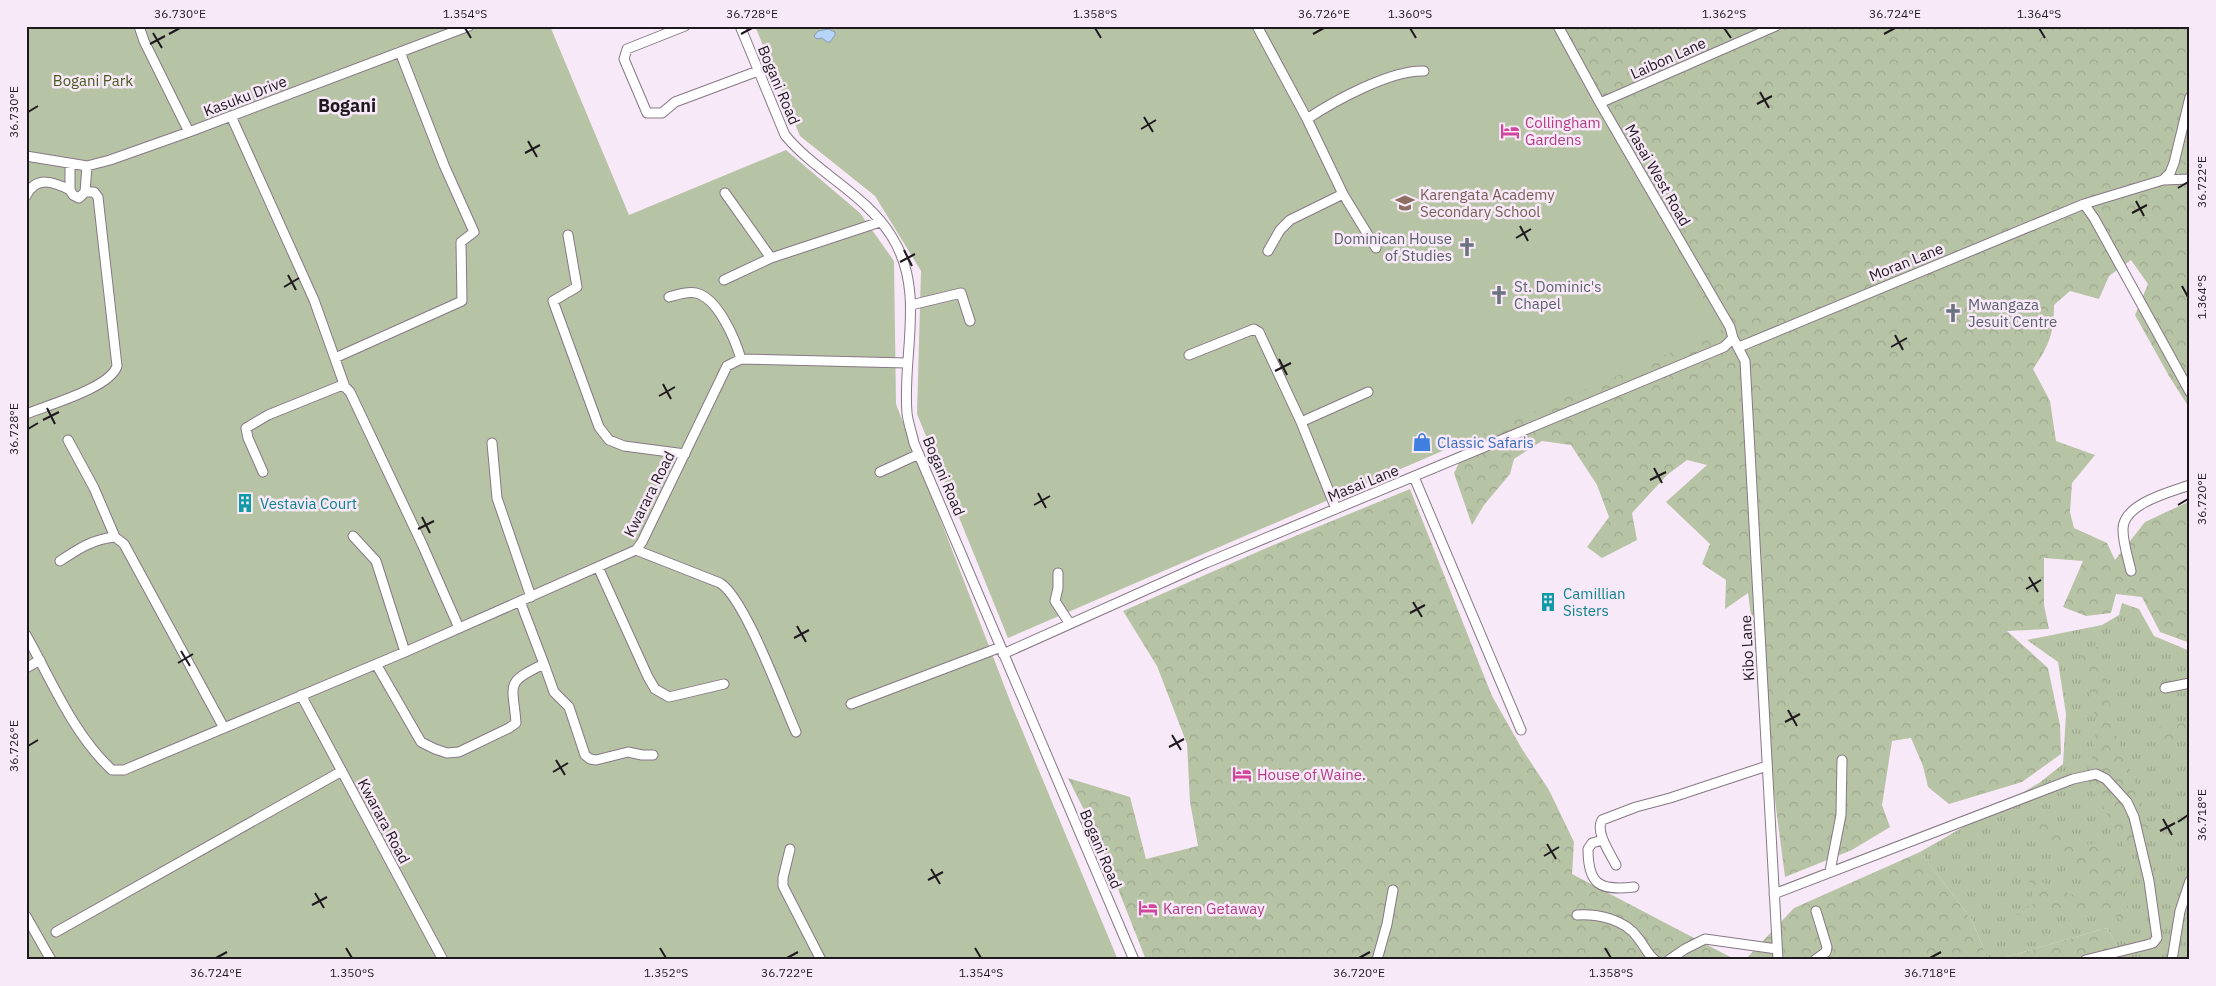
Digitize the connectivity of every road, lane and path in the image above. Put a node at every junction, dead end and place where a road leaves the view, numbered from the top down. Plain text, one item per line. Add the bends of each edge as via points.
1 (139, 26) edge
2 (469, 26) edge
3 (685, 26) edge
4 (740, 26) edge
5 (1258, 26) edge
6 (1558, 26) edge
7 (1776, 26) edge
8 (400, 52) junction
9 (758, 71) junction
10 (1424, 71) dead end
11 (2190, 97) edge
12 (1600, 103) junction
13 (231, 116) junction
14 (1307, 119) junction
15 (189, 132) junction
16 (26, 156) edge
17 (70, 164) junction
18 (87, 166) junction
19 (2190, 179) edge
20 (2163, 180) junction
21 (70, 190) junction
22 (85, 192) junction
23 (725, 194) dead end
24 (1343, 194) junction
25 (26, 196) edge
26 (2084, 204) junction
27 (880, 222) junction
28 (568, 235) dead end
29 (1376, 248) dead end
30 (1268, 251) dead end
31 (771, 258) junction
32 (724, 280) dead end
33 (669, 297) dead end
34 (911, 305) junction
35 (970, 321) dead end
36 (1733, 338) junction
37 (1739, 347) junction
38 (1189, 355) dead end
39 (335, 358) junction
40 (742, 359) junction
41 (907, 363) junction
42 (345, 387) junction
43 (1368, 392) dead end
44 (2190, 392) edge
45 (26, 414) edge
46 (1302, 422) junction
47 (68, 440) dead end
48 (492, 443) dead end
49 (685, 454) junction
50 (919, 454) junction
51 (263, 472) dead end
52 (880, 472) dead end
53 (1414, 477) junction
54 (2190, 485) edge
55 (1336, 509) junction
56 (116, 536) junction
57 (353, 536) dead end
58 (636, 550) junction
59 (60, 561) dead end
60 (598, 567) junction
61 (2130, 572) dead end
62 (1058, 573) dead end
63 (531, 597) junction
64 (520, 601) junction
65 (1070, 624) junction
66 (458, 628) junction
67 (26, 635) edge
68 (1002, 650) junction
69 (405, 652) junction
70 (40, 660) junction
71 (376, 664) junction
72 (544, 664) junction
73 (26, 668) edge
74 (724, 684) dead end
75 (2190, 684) edge
76 (2165, 688) dead end
77 (301, 696) junction
78 (851, 704) dead end
79 (224, 728) junction
80 (1521, 730) dead end
81 (796, 732) dead end
82 (653, 755) dead end
83 (1842, 760) dead end
84 (1768, 766) junction
85 (342, 771) junction
86 (1603, 840) junction
87 (790, 848) dead end
88 (1616, 865) dead end
89 (1830, 871) junction
90 (2190, 880) edge
91 (1634, 887) dead end
92 (1393, 890) dead end
93 (1774, 894) junction
94 (1816, 911) dead end
95 (1577, 914) dead end
96 (26, 916) edge
97 (56, 932) dead end
98 (1777, 949) junction
99 (50, 960) edge
100 (443, 960) edge
101 (821, 960) edge
102 (1134, 960) edge
103 (1377, 960) edge
104 (1655, 960) edge
105 (1669, 960) edge
106 (1778, 960) edge
107 (1815, 960) edge
108 (2085, 960) edge
109 (2172, 960) edge

1 - 15 street
2 - 8 street, Kasuku Drive
3 - 9 street via 627,49 624,60 647,113 662,113 674,102
4 - 9 street, Bogani Road
5 - 14 street
6 - 12 street, Masai West Road
7 - 12 street, Laibon Lane
8 - 13 street, Kasuku Drive
8 - 39 street via 444,166 474,232 461,242 462,301
9 - 27 street, Bogani Road via 785,134 797,148 845,186
10 - 14 street via 1401,74 1338,98
11 - 20 street via 2174,163
12 - 36 street, Masai West Road via 1730,327
13 - 15 street, Kasuku Drive
13 - 39 street via 314,300
14 - 24 street
15 - 18 street, Kasuku Drive
16 - 17 street, Kasuku Drive
17 - 18 street, Kasuku Drive
17 - 21 street
18 - 22 street
19 - 20 street, Moran Lane
20 - 26 street, Moran Lane
21 - 22 street via 75,197
21 - 25 street via 54,182 39,183 30,188
22 - 45 street via 94,192 98,197 115,371 104,382
23 - 31 street
24 - 29 street
24 - 30 street via 1290,220
26 - 37 street, Moran Lane
26 - 44 street
27 - 31 street
27 - 34 street, Bogani Road via 892,236 905,264
28 - 49 street via 577,287 552,301 599,427 609,440 624,446
31 - 32 street
33 - 40 street via 701,295 717,310 728,327
34 - 35 street via 961,293
34 - 41 street, Bogani Road
36 - 37 street, Kibo Lane
36 - 53 street, Masai Lane via 1724,347
37 - 84 street, Kibo Lane via 1745,361 1749,406
38 - 46 street via 1256,330
39 - 42 street
40 - 41 street
40 - 49 street, Kwarara Road via 727,366
41 - 50 street, Bogani Road via 907,415
42 - 51 street via 340,386 294,404 246,428
42 - 66 street via 422,544
43 - 46 street
46 - 55 street
47 - 56 street
48 - 63 street via 497,498
49 - 58 street, Kwarara Road
50 - 52 street
50 - 68 street, Bogani Road
53 - 55 street, Masai Lane
53 - 80 street
54 - 61 street via 2141,505 2128,516 2123,530
55 - 65 street, Masai Lane
56 - 59 street via 85,545
56 - 79 street via 124,544
57 - 69 street via 376,561
58 - 60 street, Kwarara Road
58 - 81 street via 720,583 731,592 755,637
60 - 63 street, Kwarara Road
60 - 74 street via 655,689 669,697
62 - 65 street via 1055,601
63 - 64 street, Kwarara Road
64 - 66 street, Kwarara Road
64 - 72 street
65 - 68 street, Masai Lane
66 - 69 street, Kwarara Road
67 - 70 street
68 - 78 street, Masai Lane
68 - 102 street, Bogani Road
69 - 71 street, Kwarara Road
70 - 73 street
70 - 79 street, Kwarara Road via 81,735 112,770 124,770
71 - 72 street via 421,742 447,753 459,752 513,726 516,723 512,689 518,677
71 - 77 street, Kwarara Road
72 - 82 street via 550,684 569,707 585,756 596,760 628,752
75 - 76 street
77 - 79 street, Kwarara Road
77 - 85 street, Kwarara Road
83 - 89 street via 1841,815
84 - 86 street via 1636,806 1602,820
84 - 93 street, Kibo Lane
85 - 97 street
85 - 100 street, Kwarara Road
86 - 88 street
86 - 91 street via 1588,848 1594,878 1610,889
87 - 101 street via 783,886
89 - 93 street
89 - 108 street via 2072,779 2096,774 2116,788 2134,817 2157,938 2154,943
90 - 109 street via 2180,911
92 - 103 street
93 - 98 street, Kibo Lane
94 - 107 street via 1827,947 1826,952
95 - 104 street via 1601,916 1630,929
96 - 99 street
98 - 105 street via 1705,940
98 - 106 street, Kibo Lane

